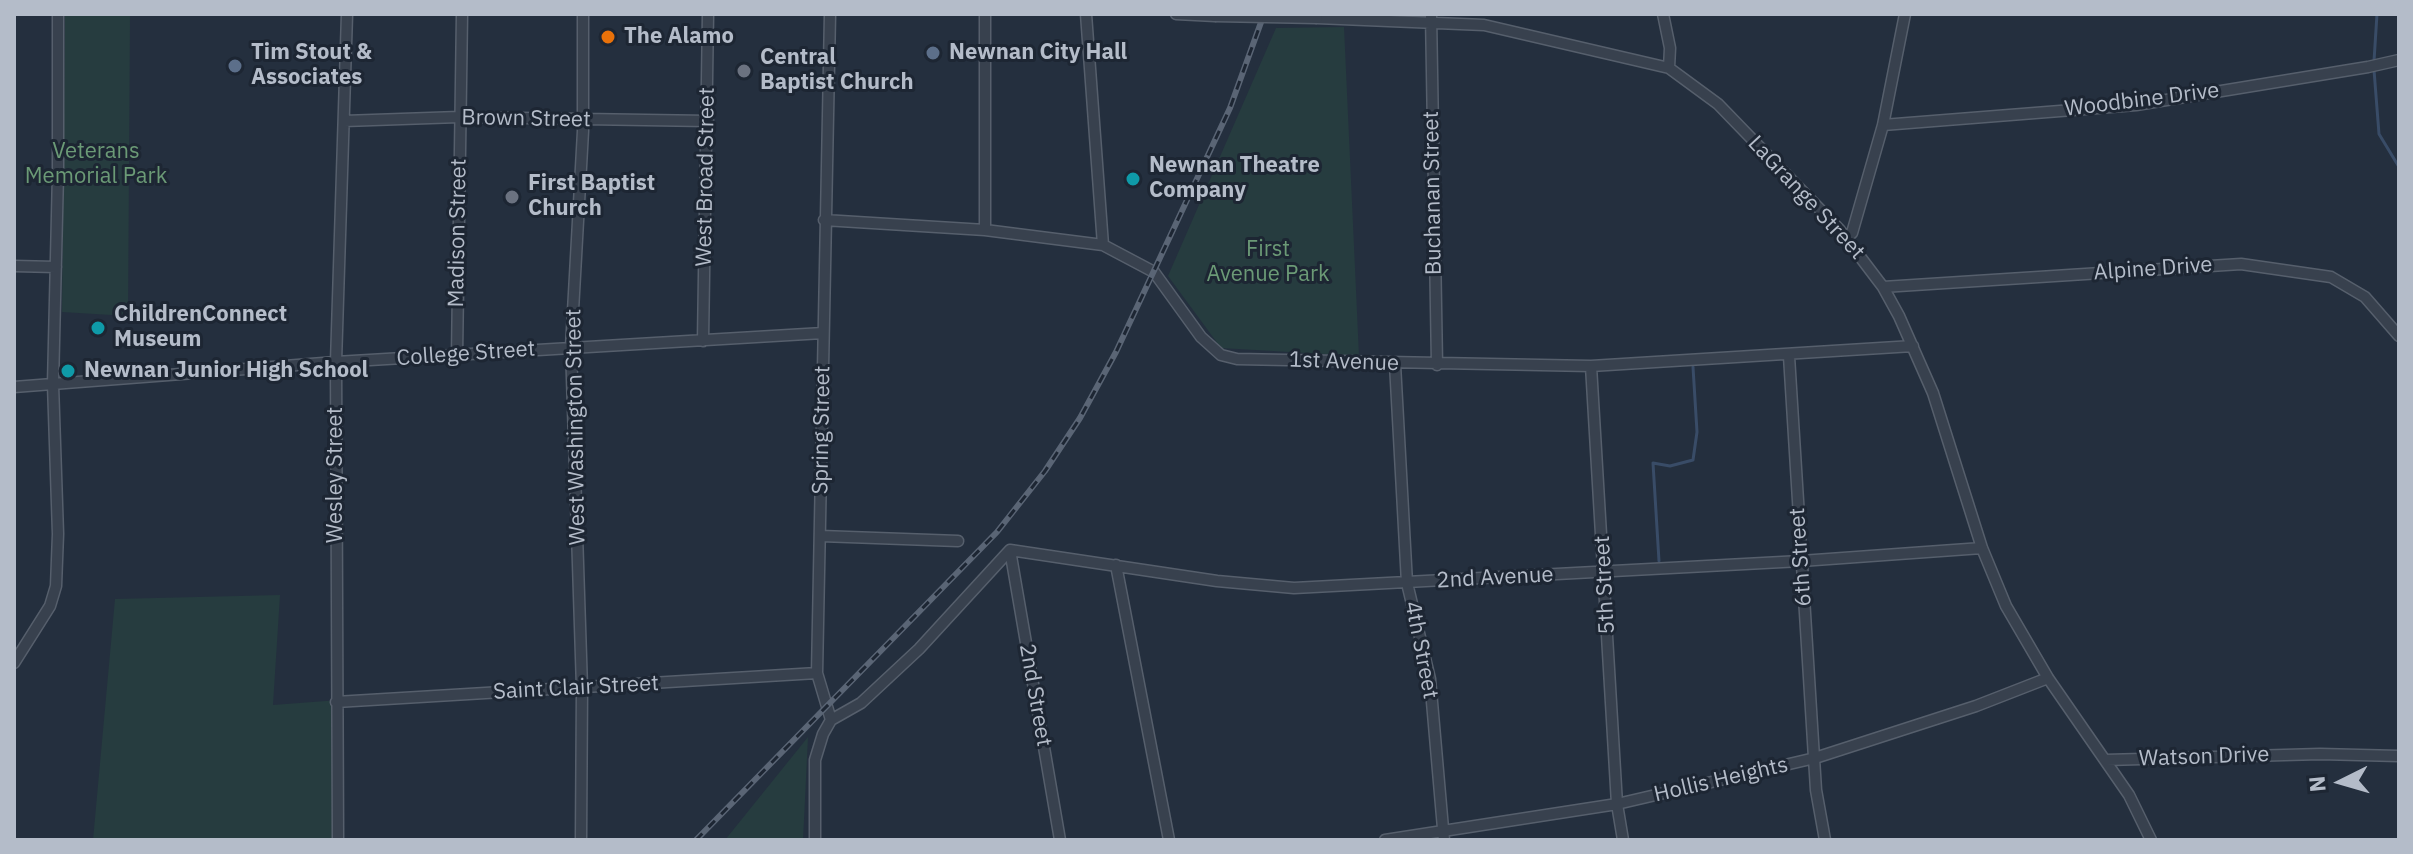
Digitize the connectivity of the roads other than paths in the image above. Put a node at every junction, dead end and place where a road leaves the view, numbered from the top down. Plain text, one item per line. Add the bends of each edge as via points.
1 (58, 14) edge
2 (347, 14) edge
3 (462, 14) edge
4 (583, 14) edge
5 (708, 14) edge
6 (830, 14) edge
7 (985, 14) edge
8 (1086, 14) edge
9 (1176, 14) edge
10 (1663, 14) edge
11 (1905, 14) edge
12 (1431, 18) edge
13 (2399, 60) edge
14 (1669, 68) junction
15 (459, 117) junction
16 (344, 121) junction
17 (583, 121) junction
18 (708, 121) junction
19 (1883, 125) junction
20 (824, 220) junction
21 (985, 230) junction
22 (1846, 238) junction
23 (1103, 245) junction
24 (14, 266) edge
25 (56, 267) junction
26 (1883, 287) junction
27 (823, 333) junction
28 (2399, 336) edge
29 (703, 341) junction
30 (1913, 346) junction
31 (571, 347) junction
32 (457, 356) junction
33 (1789, 356) junction
34 (336, 362) junction
35 (1395, 364) junction
36 (1437, 365) junction
37 (1591, 366) junction
38 (53, 384) junction
39 (14, 387) edge
40 (821, 536) junction
41 (958, 541) dead end
42 (1982, 548) junction
43 (1010, 550) junction
44 (1801, 561) junction
45 (1116, 565) junction
46 (1604, 571) junction
47 (1407, 583) junction
48 (14, 663) edge
49 (817, 673) junction
50 (2048, 678) junction
51 (582, 688) junction
52 (336, 702) junction
53 (831, 720) junction
54 (2399, 756) edge
55 (1815, 758) junction
56 (2106, 760) junction
57 (1617, 804) junction
58 (1444, 836) edge
59 (338, 840) edge
60 (581, 840) edge
61 (815, 840) edge
62 (1060, 840) edge
63 (1169, 840) edge
64 (1385, 840) edge
65 (1623, 840) edge
66 (1825, 840) edge
67 (2151, 840) edge

1 - 25 street
2 - 16 street, Wesley Street
3 - 15 street, Madison Street
4 - 17 street, West Washington Street
5 - 18 street, West Broad Street
6 - 20 street, Spring Street
7 - 21 street
8 - 23 street
9 - 12 street, LaGrange Street, bridge
10 - 14 street
11 - 19 street
12 - 14 street, LaGrange Street via 1484,25
12 - 36 street, Buchanan Street
13 - 19 street, Woodbine Drive via 2136,105
14 - 22 street, LaGrange Street via 1718,104
15 - 16 street, Brown Street
15 - 17 street, Brown Street
15 - 32 street, Madison Street
16 - 34 street, Wesley Street
17 - 18 street, Brown Street
17 - 31 street, West Washington Street
18 - 29 street, West Broad Street
19 - 22 street via 1852,233
20 - 21 street, 1st Avenue
20 - 27 street, Spring Street
21 - 23 street, 1st Avenue
22 - 26 street, LaGrange Street
23 - 35 street, 1st Avenue via 1154,272 1201,337 1221,355
24 - 25 street
25 - 38 street
26 - 28 street, Alpine Drive via 2241,264 2331,277 2365,297
26 - 30 street, LaGrange Street
27 - 29 street, College Street
27 - 40 street, Spring Street
29 - 31 street, College Street
30 - 33 street, 1st Avenue
30 - 42 street, LaGrange Street
31 - 32 street, College Street
31 - 51 street, West Washington Street
32 - 34 street, College Street
33 - 37 street, 1st Avenue
33 - 44 street, 6th Street
34 - 38 street, College Street
34 - 52 street, Wesley Street
35 - 36 street, 1st Avenue
35 - 47 street, 4th Street
36 - 37 street, 1st Avenue
37 - 46 street, 5th Street
38 - 39 street, College Street
38 - 48 street via 56,586 50,606
40 - 41 street
40 - 49 street, Spring Street
42 - 44 street, 2nd Avenue
42 - 50 street, LaGrange Street via 2018,630
43 - 45 street, 2nd Avenue
43 - 53 street via 919,649 861,703
43 - 62 street, 2nd Street
44 - 46 street, 2nd Avenue
44 - 55 street, 6th Street
45 - 47 street, 2nd Avenue via 1294,588
45 - 63 street
46 - 47 street, 2nd Avenue
46 - 57 street, 5th Street
47 - 58 street, 4th Street via 1430,679
49 - 51 street, Saint Clair Street
49 - 53 street, Spring Street
50 - 55 street, Hollis Heights
50 - 56 street, LaGrange Street
51 - 52 street, Saint Clair Street
51 - 60 street, West Washington Street
52 - 59 street, Wesley Street
53 - 61 street via 815,760
54 - 56 street, Watson Drive
55 - 57 street, Hollis Heights
55 - 66 street, 6th Street
56 - 67 street, LaGrange Street
57 - 58 street, Hollis Heights
57 - 65 street, 5th Street
58 - 64 street, Hollis Heights

